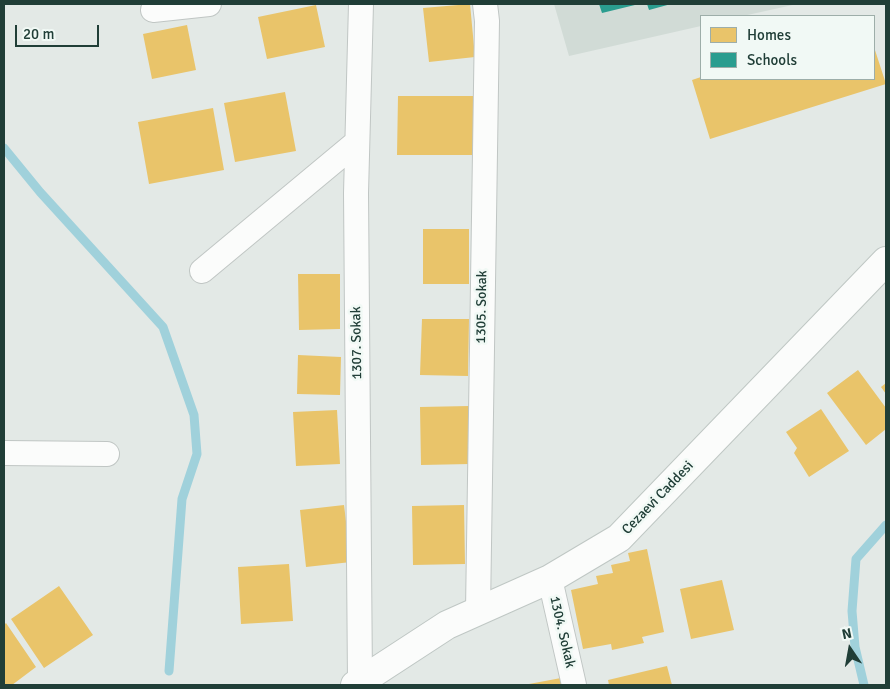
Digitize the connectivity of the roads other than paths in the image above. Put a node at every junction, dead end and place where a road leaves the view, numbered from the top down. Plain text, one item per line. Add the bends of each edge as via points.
1 (209, 4) edge
2 (361, 4) edge
3 (485, 4) edge
4 (153, 10) dead end
5 (357, 142) junction
6 (886, 262) edge
7 (202, 271) dead end
8 (4, 453) edge
9 (107, 454) dead end
10 (550, 579) junction
11 (478, 610) junction
12 (358, 684) edge
13 (574, 685) edge

1 - 4 street
2 - 5 street, 1307. Sokak
3 - 11 street, 1305. Sokak
5 - 7 street
5 - 12 street, 1307. Sokak
6 - 10 street, Cezaevi Caddesi via 619,538
8 - 9 street
10 - 11 street, Cezaevi Caddesi
10 - 13 street, 1304. Sokak
11 - 12 street, Cezaevi Caddesi via 447,625

